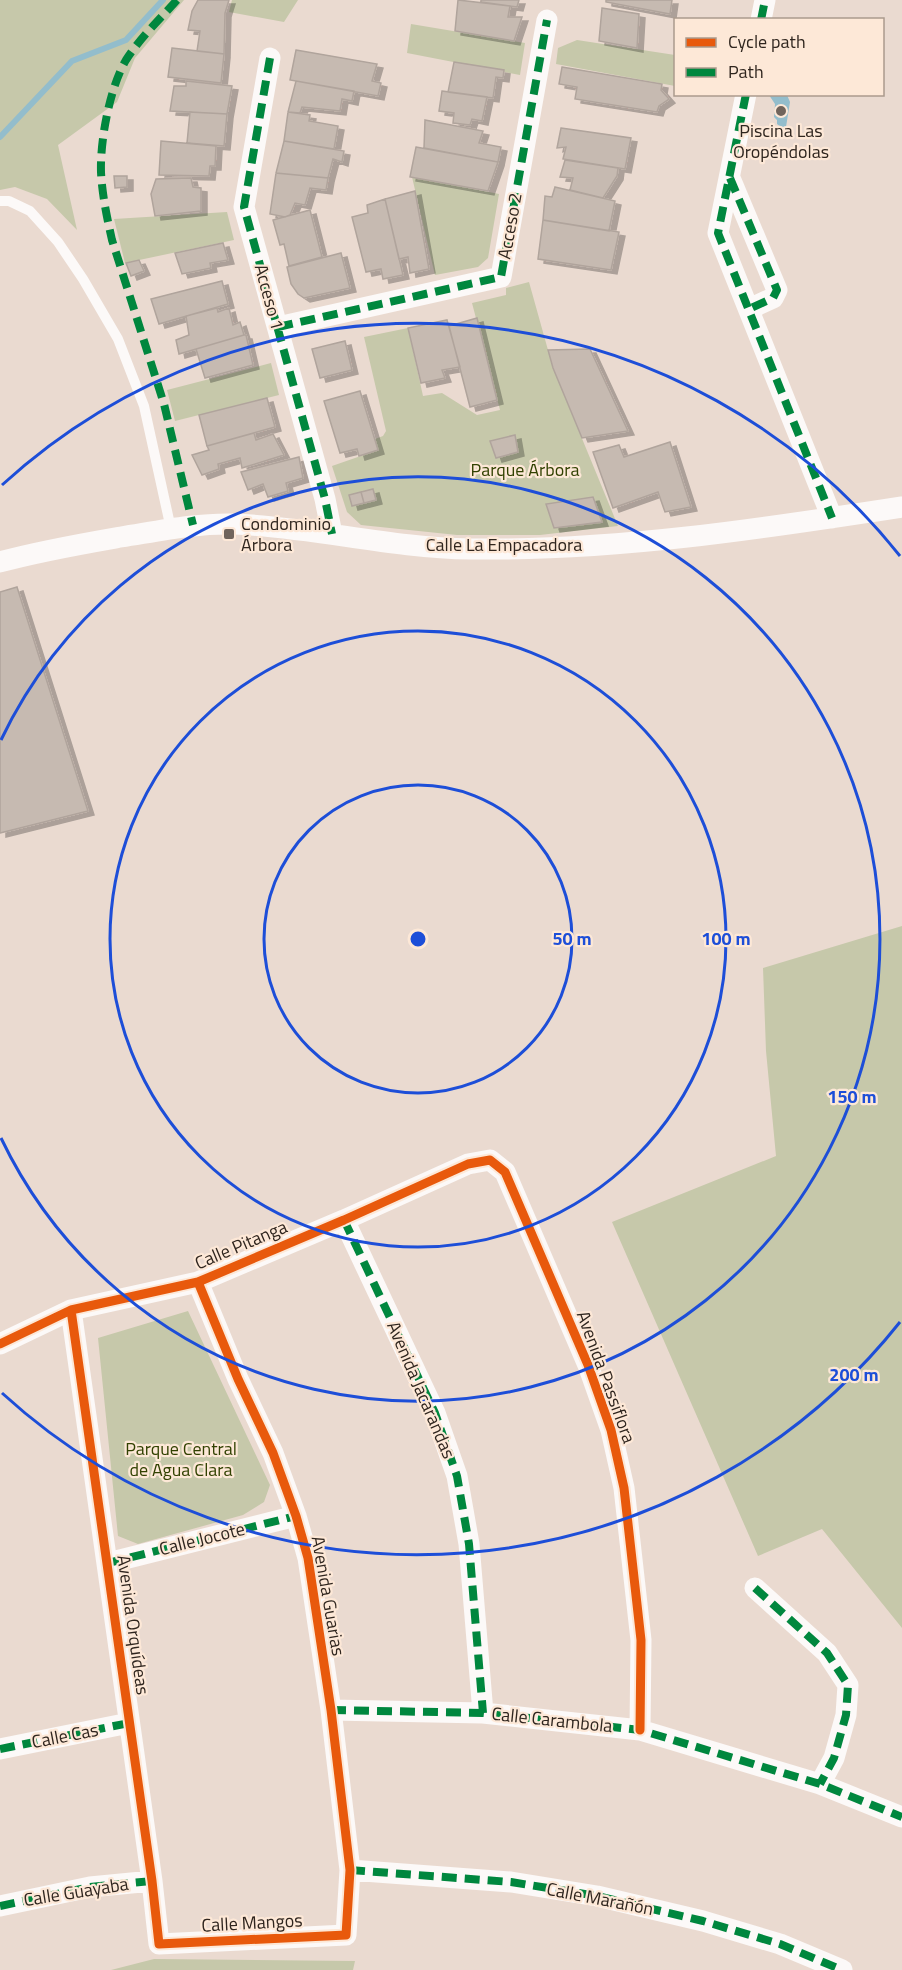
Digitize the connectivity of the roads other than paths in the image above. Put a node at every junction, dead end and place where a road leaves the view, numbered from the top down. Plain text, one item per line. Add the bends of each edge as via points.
1 (765, 0) edge
2 (761, 18) edge
3 (547, 20) dead end
4 (270, 58) dead end
5 (746, 96) edge
6 (730, 178) junction
7 (0, 201) edge
8 (749, 309) junction
9 (278, 327) junction
10 (902, 507) edge
11 (832, 518) junction
12 (171, 529) junction
13 (332, 534) junction
14 (0, 562) edge
15 (490, 1160) joint
16 (344, 1220) junction
17 (198, 1282) junction
18 (71, 1310) junction
19 (0, 1344) edge
20 (296, 1516) junction
21 (108, 1563) junction
22 (755, 1588) dead end
23 (331, 1710) junction
24 (483, 1713) junction
25 (129, 1723) junction
26 (640, 1730) junction
27 (0, 1749) edge
28 (820, 1784) junction
29 (902, 1817) edge
30 (350, 1870) junction
31 (153, 1881) junction
32 (0, 1906) edge
33 (346, 1935) joint
34 (159, 1944) joint
35 (842, 1970) edge

1 - 2 street
3 - 9 street, Acceso 2 via 501,277
4 - 9 street, Acceso 1 via 244,207
5 - 6 street
6 - 8 street via 718,233
6 - 8 street via 777,290 773,298
7 - 12 lane via 30,211 58,242 118,339 144,406
8 - 11 street
9 - 13 street, Acceso 1
10 - 11 street, Calle La Empacadora
11 - 13 street, Calle La Empacadora via 631,542 526,549 423,546
12 - 13 street, Calle La Empacadora via 236,524
12 - 14 street, Calle La Empacadora
15 - 16 street, Calle Pitanga via 468,1164
15 - 26 street, Avenida Passiflora via 505,1172 588,1365 611,1430 624,1488 641,1640
16 - 17 street, Calle Pitanga
16 - 24 street, Avenida Jacarandas via 435,1413 457,1476 469,1544
17 - 18 street, Calle Pitanga
17 - 20 street, Avenida Guarias via 273,1453
18 - 19 street, Calle Pitanga
18 - 21 street, Avenida Orquídeas
20 - 21 street, Calle Jocote
20 - 23 street, Avenida Guarias via 308,1558
21 - 25 street, Avenida Orquídeas
22 - 28 street via 827,1653 848,1684 846,1715 834,1758
23 - 24 street, Calle Carambola
23 - 30 street, Avenida Guarias
24 - 26 street, Calle Carambola
25 - 27 street, Calle Cas
25 - 31 street, Avenida Orquídeas
26 - 28 street, Calle Carambola
28 - 29 street, Calle Carambola
30 - 33 street, Avenida Guarias
30 - 35 street, Calle Marañón via 511,1882 597,1896 780,1944
31 - 32 street, Calle Guayaba via 90,1887
31 - 34 street, Avenida Orquídeas
33 - 34 street, Calle Mangos

